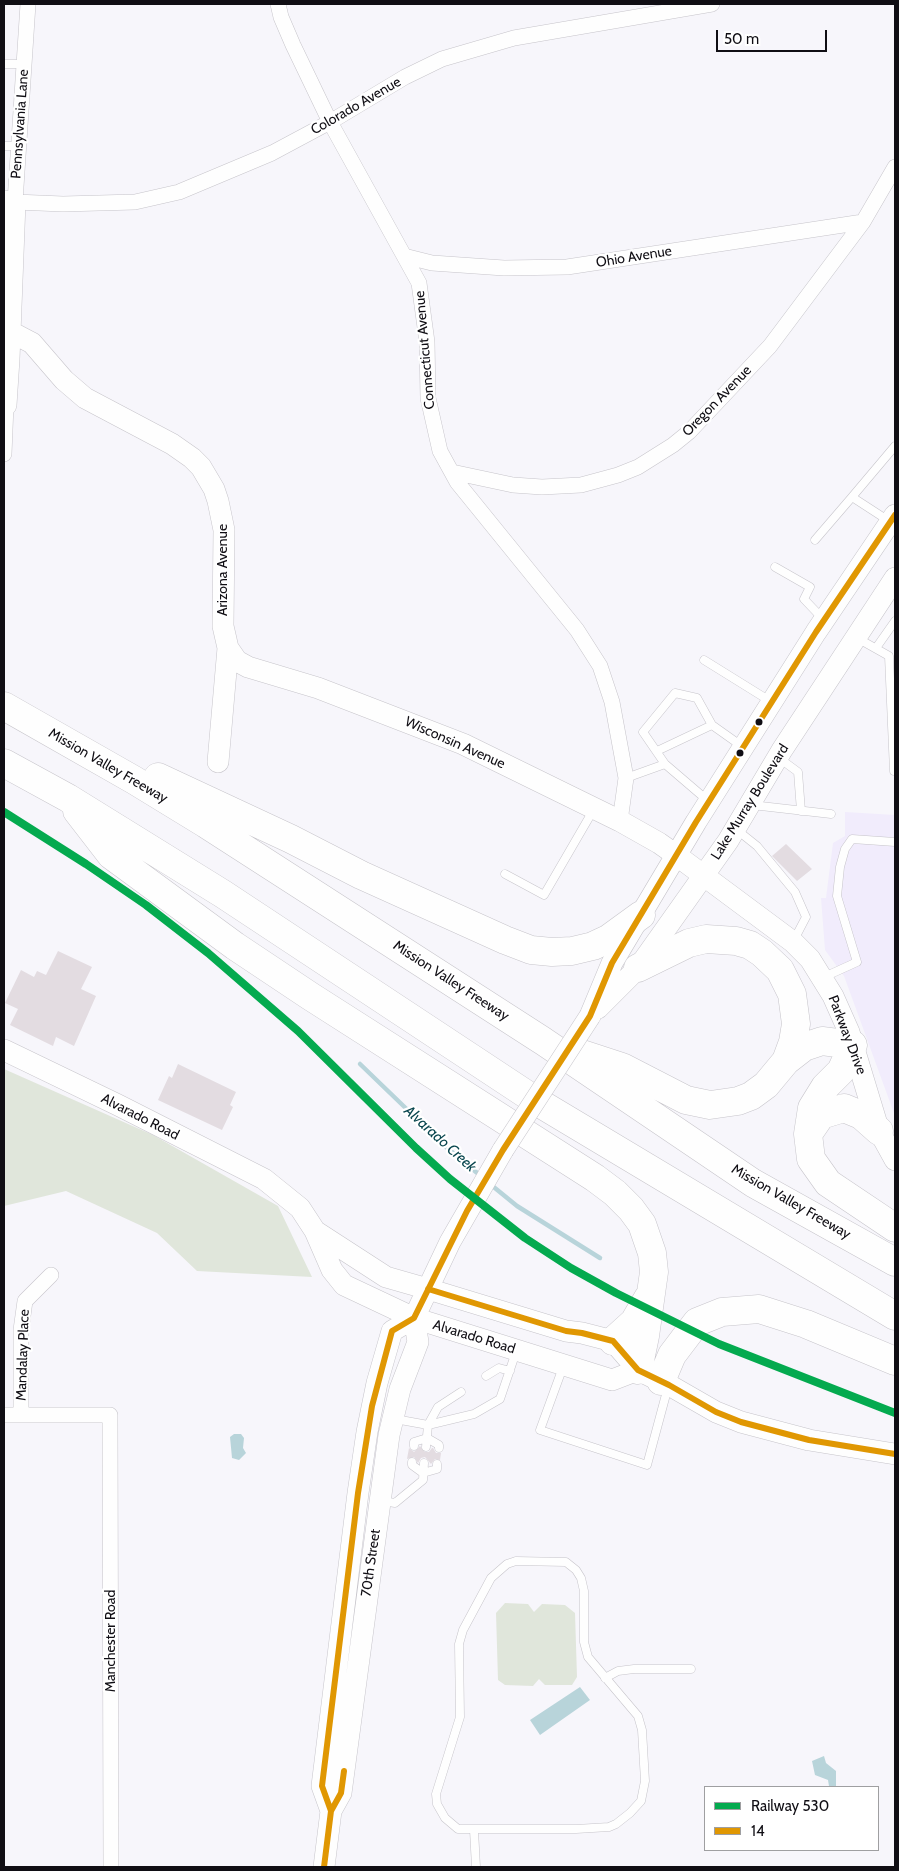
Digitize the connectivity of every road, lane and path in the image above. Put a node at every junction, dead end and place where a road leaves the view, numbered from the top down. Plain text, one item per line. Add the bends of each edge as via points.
1 (28, 4) edge
2 (278, 4) edge
3 (712, 4) edge
4 (4, 64) edge
5 (24, 64) junction
6 (330, 122) junction
7 (4, 146) edge
8 (19, 146) junction
9 (895, 167) edge
10 (10, 202) edge
11 (863, 222) junction
12 (404, 256) junction
13 (11, 332) junction
14 (5, 405) edge
15 (895, 446) edge
16 (4, 454) edge
17 (452, 472) junction
18 (852, 497) junction
19 (893, 519) edge
20 (815, 540) dead end
21 (776, 567) dead end
22 (895, 578) edge
23 (895, 620) edge
24 (823, 622) junction
25 (856, 637) junction
26 (228, 648) junction
27 (876, 648) junction
28 (704, 660) dead end
29 (772, 702) junction
30 (4, 706) edge
31 (712, 725) junction
32 (743, 747) junction
33 (657, 751) junction
34 (778, 758) junction
35 (218, 762) dead end
36 (4, 763) edge
37 (665, 764) junction
38 (895, 771) edge
39 (626, 778) junction
40 (68, 798) junction
41 (708, 802) junction
42 (750, 805) junction
43 (594, 809) junction
44 (801, 810) junction
45 (831, 814) dead end
46 (620, 821) junction
47 (736, 829) junction
48 (895, 842) edge
49 (676, 855) junction
50 (506, 874) dead end
51 (702, 875) junction
52 (641, 915) junction
53 (793, 942) junction
54 (638, 968) junction
55 (822, 978) junction
56 (590, 1016) junction
57 (544, 1041) junction
58 (852, 1045) junction
59 (4, 1050) edge
60 (786, 1061) junction
61 (879, 1131) junction
62 (808, 1134) junction
63 (895, 1160) edge
64 (895, 1228) edge
65 (315, 1231) junction
66 (895, 1262) edge
67 (51, 1275) dead end
68 (428, 1288) junction
69 (650, 1295) junction
70 (895, 1316) edge
71 (414, 1318) junction
72 (613, 1341) junction
73 (517, 1350) junction
74 (895, 1361) edge
75 (564, 1365) junction
76 (510, 1371) junction
77 (486, 1376) dead end
78 (656, 1379) junction
79 (462, 1392) dead end
80 (4, 1415) edge
81 (21, 1415) junction
82 (393, 1419) junction
83 (428, 1425) junction
84 (427, 1438) junction
85 (414, 1446) dead end
86 (426, 1447) dead end
87 (439, 1448) dead end
88 (895, 1454) edge
89 (412, 1462) dead end
90 (424, 1463) dead end
91 (437, 1464) dead end
92 (424, 1472) junction
93 (380, 1501) junction
94 (691, 1669) dead end
95 (605, 1678) junction
96 (331, 1810) junction
97 (474, 1830) junction
98 (111, 1867) edge
99 (324, 1867) edge
100 (476, 1867) edge

1 - 5 street, Pennsylvania Lane
2 - 6 street, Connecticut Avenue via 293,46
3 - 6 street, Colorado Avenue via 514,38 442,59
4 - 5 lane
5 - 8 street, Pennsylvania Lane
6 - 10 street, Colorado Avenue via 272,153 179,192 135,202
6 - 12 street, Connecticut Avenue
7 - 8 lane
8 - 10 street, Pennsylvania Lane
9 - 11 street, Oregon Avenue
10 - 13 main road, Pennsylvania Lane
11 - 12 street, Ohio Avenue via 567,267 484,267 432,263
11 - 17 street, Oregon Avenue via 770,346 689,432 656,457 609,478 561,487 513,485
12 - 17 street, Connecticut Avenue via 419,283 427,342 428,398 440,451
13 - 14 main road, Pennsylvania Lane
13 - 26 main road, Arizona Avenue via 32,343 64,380 85,398 182,451 201,467 218,501 224,530 223,626
14 - 16 street, Pennsylvania Lane
15 - 18 lane
17 - 39 street, Connecticut Avenue via 577,630 600,666 612,702
18 - 19 lane
18 - 20 lane
19 - 24 main road, Lake Murray Boulevard
21 - 24 lane via 810,587 804,599
22 - 25 main road, Lake Murray Boulevard
23 - 27 lane
24 - 25 main road
24 - 29 main road, Lake Murray Boulevard
25 - 27 lane
25 - 34 main road, Lake Murray Boulevard
26 - 35 main road, Arizona Avenue
26 - 43 main road, Wisconsin Avenue via 238,661 248,667 318,688 464,744
27 - 38 lane via 889,656
28 - 29 lane
29 - 32 main road, Lake Murray Boulevard
30 - 52 highway via 291,838 361,876 531,950 572,952 592,946 608,939
30 - 57 highway, Mission Valley Freeway via 206,824
31 - 32 lane
31 - 33 lane
31 - 33 lane via 697,698 675,693 643,732
32 - 41 main road, Lake Murray Boulevard
33 - 37 lane
34 - 42 main road, Lake Murray Boulevard
34 - 44 lane via 798,772
36 - 40 highway
37 - 39 lane
37 - 41 lane
39 - 46 street, Connecticut Avenue
40 - 69 highway via 111,855 227,940 615,1193 631,1209 647,1236 654,1272
40 - 70 highway via 223,894 541,1104
41 - 49 main road, Lake Murray Boulevard
42 - 44 lane
42 - 47 main road, Lake Murray Boulevard
43 - 46 main road, Wisconsin Avenue
43 - 50 lane via 544,895
44 - 45 lane
46 - 49 main road, Wisconsin Avenue
47 - 51 main road, Lake Murray Boulevard
47 - 53 lane via 757,846 795,892 806,917
48 - 55 lane via 852,839 845,849 838,896 857,962
49 - 51 main road, Parkway Drive
49 - 52 main road, Lake Murray Boulevard
51 - 53 main road, Parkway Drive
51 - 54 main road, Lake Murray Boulevard
52 - 56 main road, Lake Murray Boulevard via 612,963
53 - 55 main road, Parkway Drive via 810,959
54 - 56 main road, Lake Murray Boulevard
54 - 60 highway via 690,943 706,939 750,945 780,970 792,994 796,1024
55 - 58 main road, Parkway Drive via 833,996
56 - 68 main road, Lake Murray Boulevard, bridge via 503,1150 467,1211
57 - 60 highway via 622,1067 686,1100 710,1105 751,1096 766,1085
57 - 66 highway, Mission Valley Freeway via 753,1183
58 - 60 highway via 822,1040 804,1047
58 - 61 main road, Parkway Drive
58 - 62 highway via 841,1071 825,1087 812,1108
59 - 65 main road, Alvarado Road via 264,1179 300,1208
61 - 62 highway via 861,1115 844,1108 821,1115
61 - 63 main road, Parkway Drive
62 - 64 highway via 811,1159 828,1183
65 - 68 main road, Alvarado Road via 386,1278
65 - 71 main road, Alvarado Road via 332,1270 344,1285
67 - 81 street, Mandalay Place via 25,1301 21,1330
68 - 71 main road
68 - 72 main road, Alvarado Road via 566,1331
69 - 72 highway via 634,1322
69 - 78 highway via 645,1336
71 - 73 main road, Alvarado Road
71 - 82 main road, 70th Street via 418,1342 400,1389
71 - 96 main road, 70th Street via 392,1331 367,1432 322,1786
72 - 78 main road
73 - 75 main road, Alvarado Road
73 - 76 lane
74 - 78 highway via 806,1324 759,1309 722,1312 697,1322
75 - 78 main road, Alvarado Road via 612,1380
75 - 78 lane via 540,1430 647,1465
76 - 77 lane via 499,1368
76 - 83 lane via 500,1399 474,1414
78 - 88 main road via 716,1412 749,1424 809,1440
79 - 83 lane via 438,1407
80 - 81 street
81 - 98 street, Manchester Road via 110,1415
82 - 83 lane
82 - 93 main road, 70th Street
83 - 84 lane
84 - 85 lane via 414,1442
84 - 86 lane
84 - 87 lane
89 - 92 lane
90 - 92 lane
91 - 92 lane via 437,1469
92 - 93 lane via 422,1480 395,1503
93 - 96 main road, 70th Street via 341,1794
94 - 95 lane via 634,1669 618,1671
95 - 97 lane via 638,1716 645,1781 642,1801 609,1827
95 - 97 lane via 588,1657 584,1642 584,1591 576,1570 566,1562 516,1560 491,1578 463,1630 459,1644 460,1716 436,1794 437,1804 445,1818 458,1829
96 - 99 main road, 70th Street
97 - 100 lane

